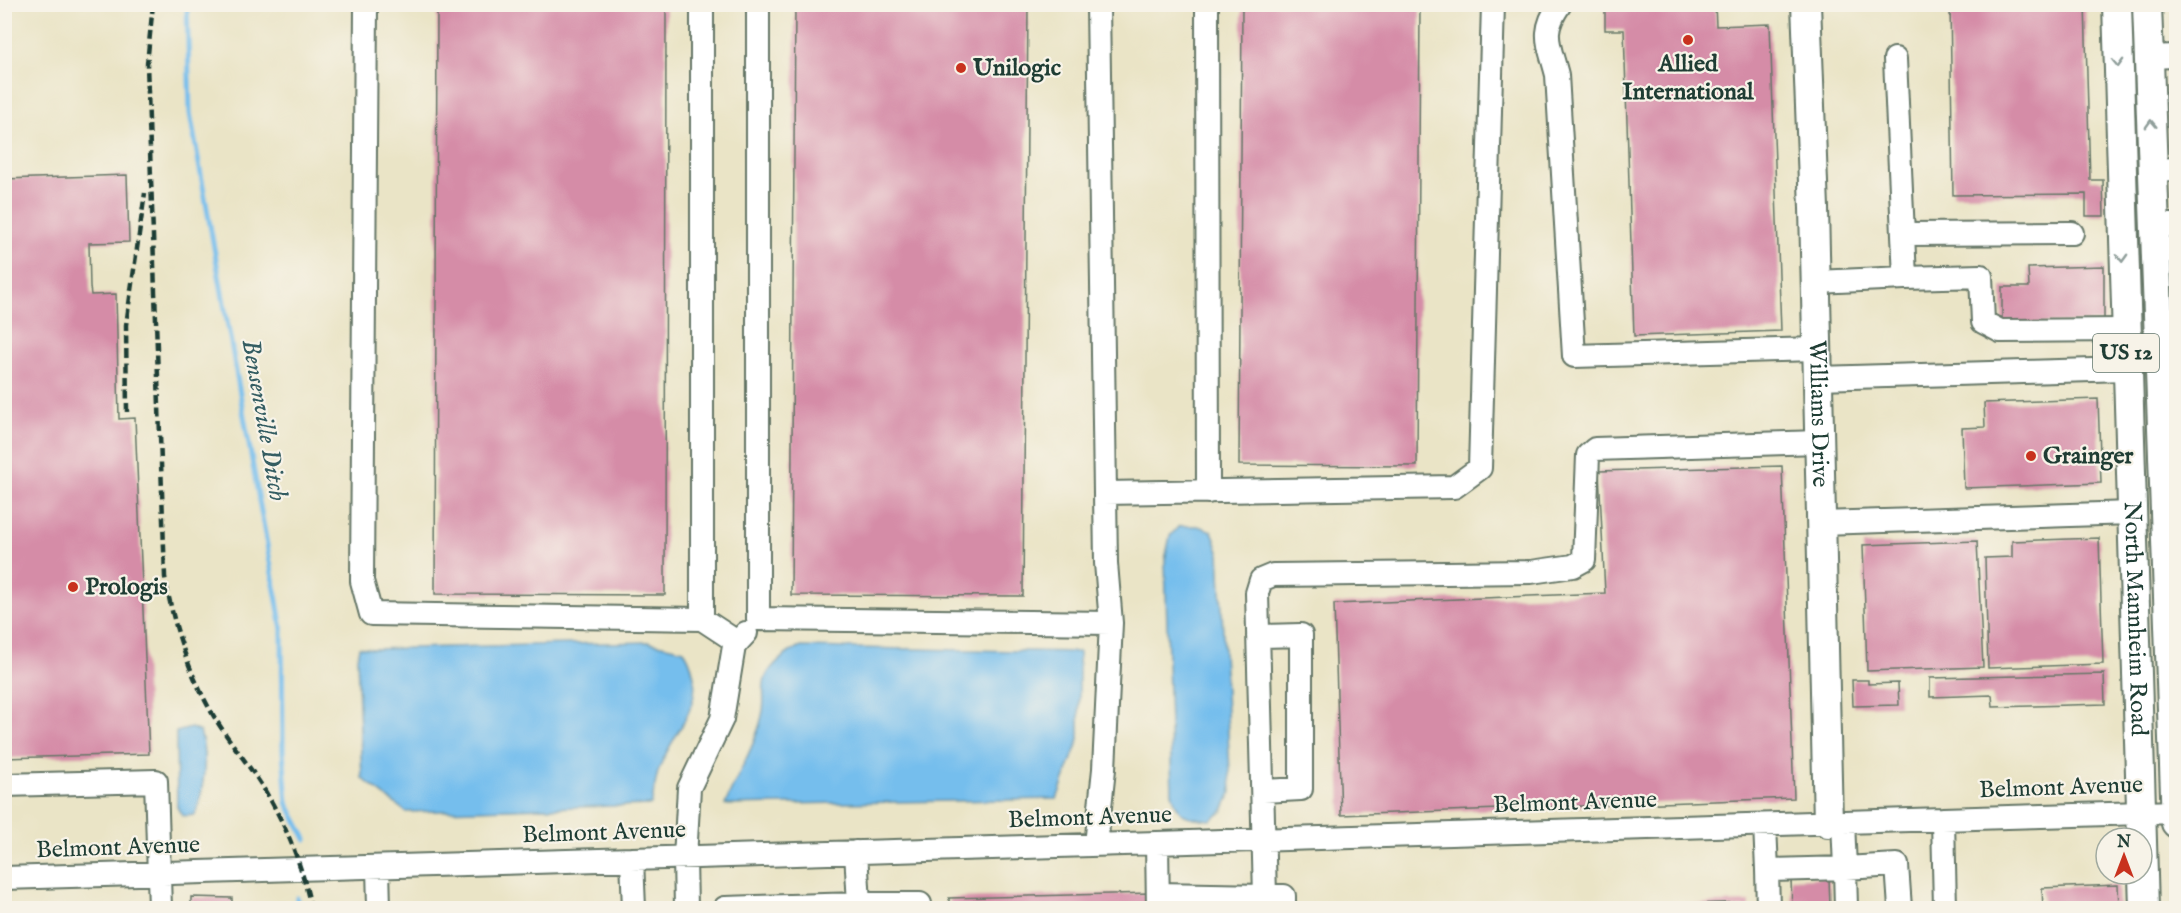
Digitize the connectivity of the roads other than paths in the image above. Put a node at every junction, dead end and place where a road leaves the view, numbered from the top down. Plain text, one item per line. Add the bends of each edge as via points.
1 (366, 4) edge
2 (702, 4) edge
3 (758, 4) edge
4 (1098, 4) edge
5 (1207, 4) edge
6 (1493, 4) edge
7 (1560, 4) edge
8 (1806, 4) edge
9 (2116, 4) edge
10 (2147, 4) edge
11 (2163, 56) edge
12 (1895, 59) dead end
13 (2165, 170) edge
14 (2166, 225) edge
15 (2072, 233) dead end
16 (1903, 234) junction
17 (2167, 272) edge
18 (1905, 278) junction
19 (1816, 282) junction
20 (2168, 318) edge
21 (2125, 330) junction
22 (1817, 349) junction
23 (2126, 369) junction
24 (1818, 378) junction
25 (1819, 442) junction
26 (1208, 492) junction
27 (1105, 493) junction
28 (2131, 513) junction
29 (1821, 523) junction
30 (2171, 526) edge
31 (702, 619) junction
32 (758, 620) junction
33 (1111, 622) junction
34 (1258, 636) junction
35 (737, 642) junction
36 (2175, 719) edge
37 (4, 785) edge
38 (1263, 791) junction
39 (2176, 812) edge
40 (2142, 813) junction
41 (1943, 819) junction
42 (1836, 822) junction
43 (2176, 823) edge
44 (1765, 825) junction
45 (1265, 840) junction
46 (1157, 843) junction
47 (1096, 845) junction
48 (856, 852) junction
49 (685, 858) junction
50 (632, 859) junction
51 (378, 867) junction
52 (1845, 867) junction
53 (1767, 870) junction
54 (159, 874) junction
55 (4, 878) edge
56 (1265, 896) junction
57 (1158, 901) edge
58 (859, 904) junction
59 (920, 904) dead end
60 (160, 909) edge
61 (379, 909) edge
62 (634, 909) edge
63 (686, 909) edge
64 (725, 909) edge
65 (1284, 909) edge
66 (1768, 909) edge
67 (1846, 909) edge
68 (1900, 909) edge
69 (1945, 909) edge
70 (2144, 909) edge

1 - 31 street via 362,581 371,614
2 - 31 street
3 - 32 street
4 - 27 street
5 - 26 street
6 - 26 street via 1480,468 1454,487
7 - 22 street via 1548,23 1548,41 1557,75 1574,356
8 - 19 main road, Williams Drive
9 -> 21 main road, North Mannheim Road / US 12
10 - 11 main road, North Mannheim Road / US 12
13 -> 11 main road, North Mannheim Road / US 12
12 - 16 street
13 - 14 main road, North Mannheim Road / US 12
14 - 17 main road, North Mannheim Road / US 12
15 - 16 street
16 - 18 street
17 - 20 main road, North Mannheim Road / US 12
18 - 19 street
18 - 21 street via 1981,276 1983,322 2000,331
19 - 22 main road, Williams Drive
20 - 30 main road, North Mannheim Road / US 12
21 - 23 main road, North Mannheim Road / US 12
22 - 24 main road, Williams Drive
23 - 24 street
23 - 28 main road, North Mannheim Road / US 12
24 - 25 main road, Williams Drive
25 - 29 main road, Williams Drive
25 - 34 street via 1595,449 1588,455 1584,560 1579,563 1531,572 1273,575 1261,580 1257,593
26 - 27 street
27 - 33 street
28 - 29 street
28 - 40 main road, North Mannheim Road / US 12
29 - 42 main road, Williams Drive
30 - 36 main road, North Mannheim Road / US 12
31 - 35 street
32 - 33 street
32 - 35 street
33 - 47 street
34 - 38 street
34 - 38 street via 1301,635 1301,789
35 - 49 street via 722,719 688,788
36 - 39 main road, North Mannheim Road / US 12
37 - 54 street via 156,780
38 - 45 street
39 - 40 street, Belmont Avenue
39 - 43 main road, North Mannheim Road / US 12
40 - 41 street, Belmont Avenue
40 - 70 main road, North Mannheim Road / US 12
41 - 42 street, Belmont Avenue
41 - 69 street
42 - 44 street, Belmont Avenue
42 - 52 street
44 - 45 street, Belmont Avenue
44 - 53 street
45 - 46 street, Belmont Avenue
45 - 56 street
46 - 47 street, Belmont Avenue
46 - 57 street
47 - 48 street, Belmont Avenue
48 - 49 street, Belmont Avenue
48 - 58 street
49 - 50 street, Belmont Avenue
49 - 63 street
50 - 51 street, Belmont Avenue
50 - 62 street
51 - 54 street, Belmont Avenue
51 - 61 street
52 - 53 street
52 - 67 street
52 - 68 street via 1897,865
53 - 66 street
54 - 55 street, Belmont Avenue
54 - 60 street
56 - 57 street
56 - 65 street via 1284,896
58 - 59 street
58 - 64 street

